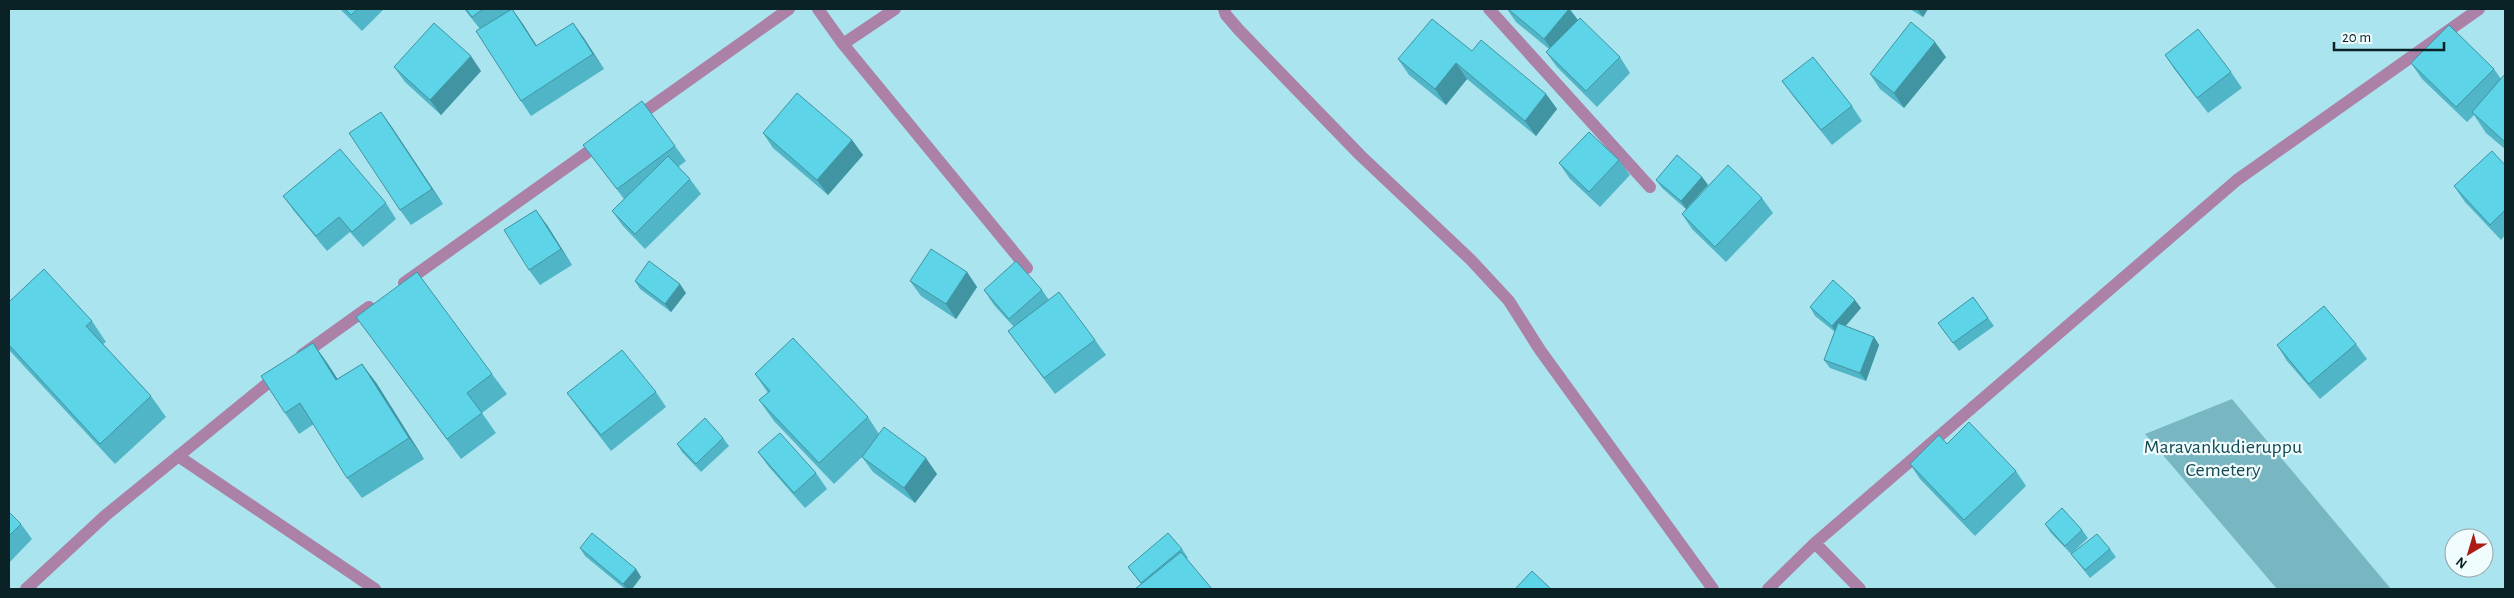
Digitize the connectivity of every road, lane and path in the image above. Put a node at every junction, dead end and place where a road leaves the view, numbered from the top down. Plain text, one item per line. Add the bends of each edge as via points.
1 (789, 9) edge
2 (818, 9) edge
3 (894, 9) edge
4 (1224, 9) edge
5 (1489, 9) edge
6 (2479, 9) edge
7 (843, 44) junction
8 (1650, 187) dead end
9 (1027, 268) dead end
10 (396, 289) edge
11 (380, 300) edge
12 (178, 456) junction
13 (1815, 544) junction
14 (26, 589) edge
15 (375, 589) edge
16 (1713, 589) edge
17 (1768, 589) edge
18 (1860, 589) edge

1 - 10 street
2 - 7 street
3 - 7 street
4 - 16 street via 1239,30 1353,148 1471,260 1509,301 1540,350
5 - 8 street
6 - 13 street via 2237,180
7 - 9 street
11 - 12 street via 300,357
12 - 14 street via 106,515
12 - 15 street
13 - 17 street
13 - 18 street

